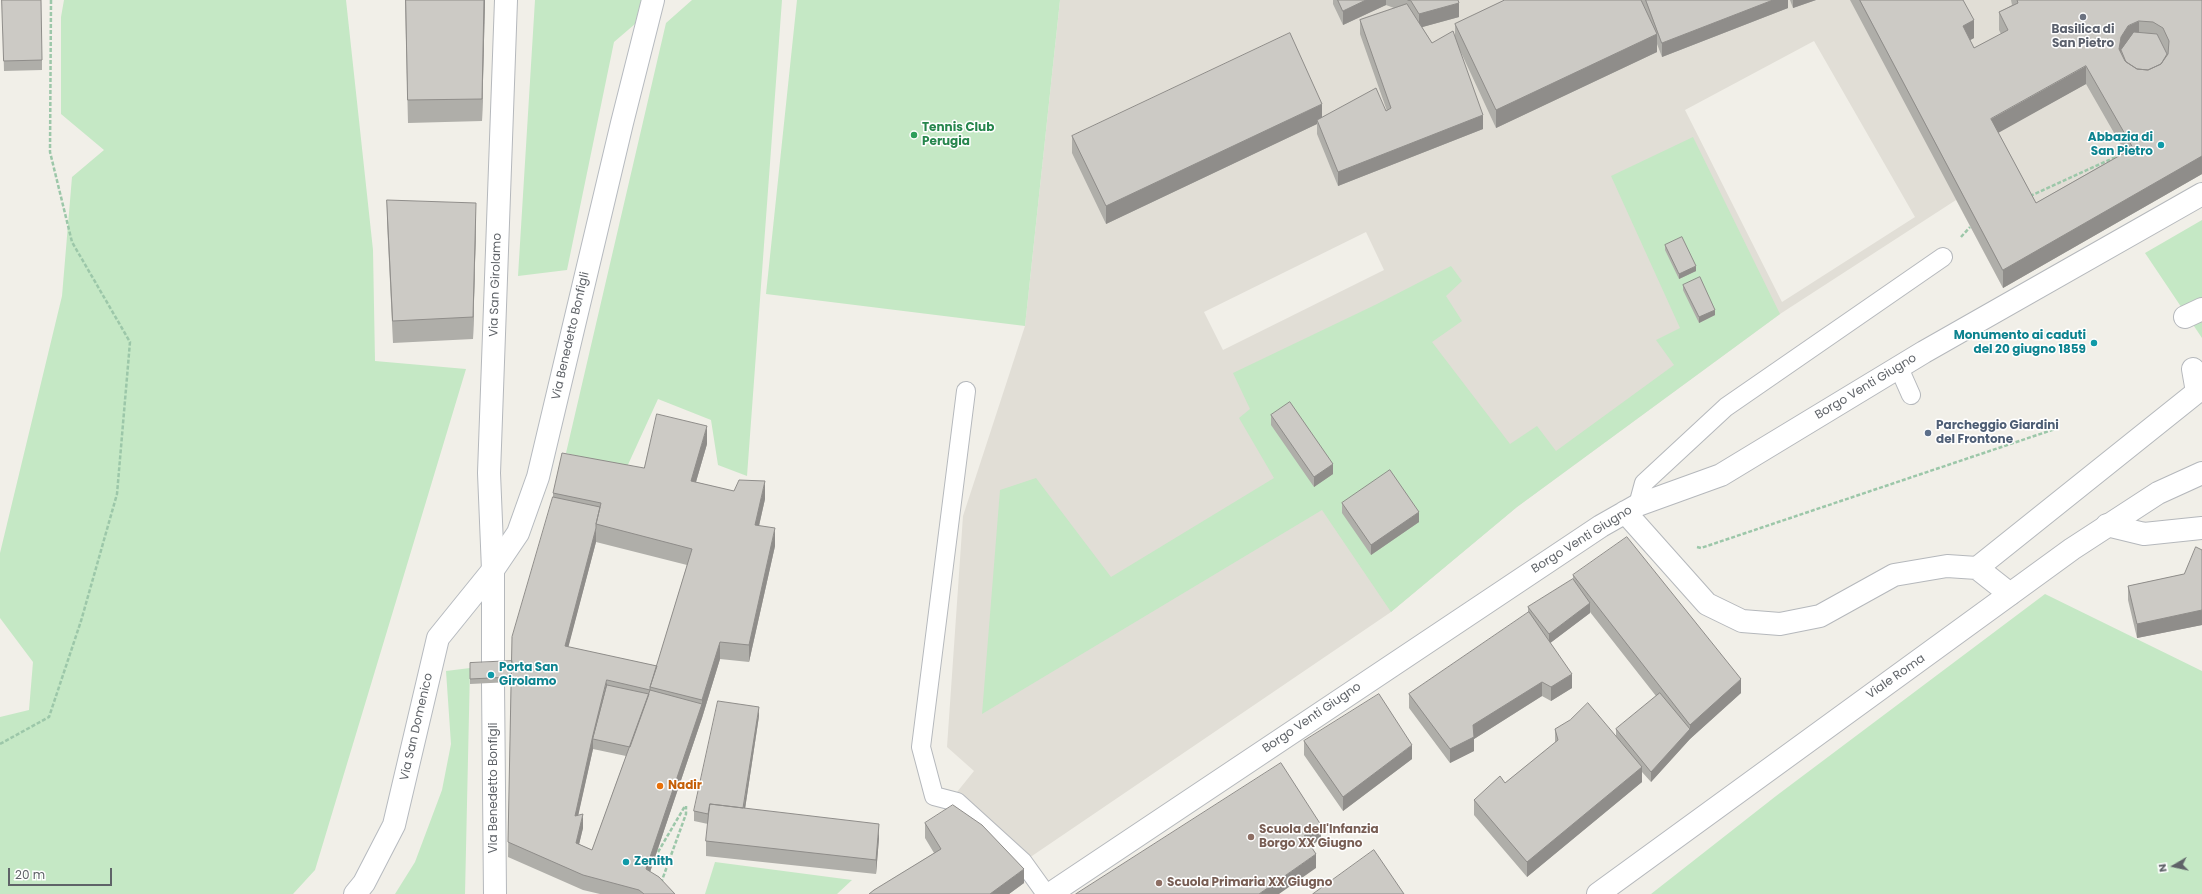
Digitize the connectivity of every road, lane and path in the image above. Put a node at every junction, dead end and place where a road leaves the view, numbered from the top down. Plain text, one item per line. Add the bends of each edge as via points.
1 (51, 0) edge
2 (506, 0) edge
3 (653, 0) edge
4 (2125, 153) edge
5 (2202, 194) edge
6 (2024, 199) edge
7 (1943, 256) dead end
8 (1899, 368) junction
9 (2193, 369) dead end
10 (966, 391) dead end
11 (1911, 394) dead end
12 (2055, 429) dead end
13 (2202, 474) edge
14 (1632, 508) junction
15 (2107, 525) junction
16 (2202, 528) edge
17 (1694, 547) dead end
18 (1977, 568) junction
19 (493, 570) junction
20 (2010, 594) junction
21 (0, 744) edge
22 (658, 852) edge
23 (661, 884) edge
24 (356, 894) edge
25 (495, 894) edge
26 (1046, 894) edge
27 (1050, 894) edge
28 (1598, 894) edge

1 - 21 path via 50,152 72,242 130,342 117,494 78,628 49,717
2 - 19 street, Via San Girolamo via 489,473
3 - 19 street, Via Benedetto Bonfigli via 538,477 518,533
4 - 6 path
5 - 8 street, Borgo Venti Giugno
7 - 14 lane via 1726,407 1644,483
8 - 11 lane
8 - 14 street, Borgo Venti Giugno via 1721,475
9 - 18 street via 2196,392
10 - 26 lane via 922,747 934,796 957,802 1024,862
12 - 17 path via 1803,515 1701,548
13 - 15 street, Viale Roma via 2158,493
14 - 18 street via 1707,604 1742,621 1780,624 1820,616 1894,575 1947,566
14 - 27 street, Borgo Venti Giugno via 1601,526
15 - 16 street via 2144,534
15 - 20 street, Viale Roma
18 - 20 street
19 - 24 street, Via San Domenico via 438,638 394,825
19 - 25 street, Via Benedetto Bonfigli
20 - 28 street, Viale Roma
22 - 23 path via 686,806 686,814

